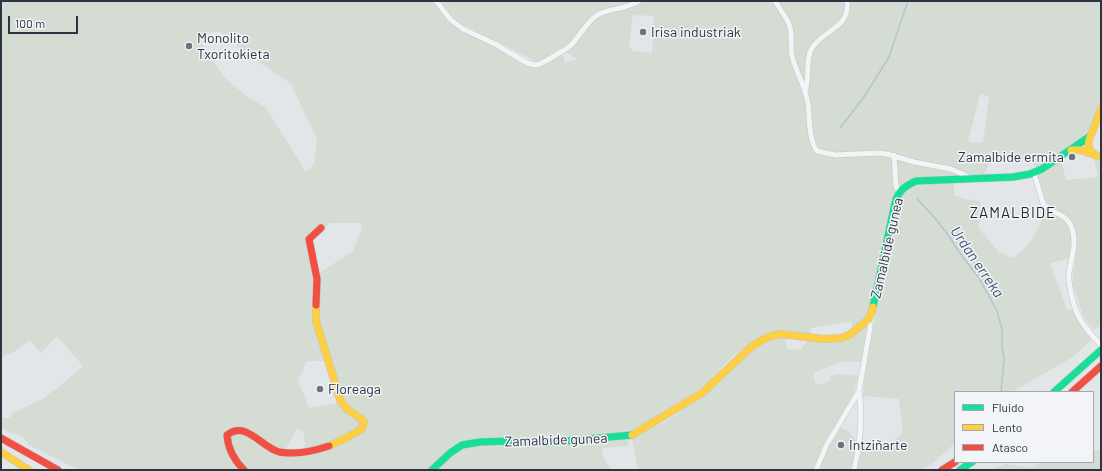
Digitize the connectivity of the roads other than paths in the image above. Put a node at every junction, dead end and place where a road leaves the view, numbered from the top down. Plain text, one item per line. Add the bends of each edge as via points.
1 (436, 1) edge
2 (640, 1) edge
3 (775, 1) edge
4 (847, 1) edge
5 (805, 91) junction
6 (1101, 109) edge
7 (1089, 136) junction
8 (1074, 148) junction
9 (1095, 154) edge
10 (894, 155) junction
11 (1034, 173) junction
12 (972, 178) junction
13 (899, 192) junction
14 (321, 228) dead end
15 (867, 321) junction
16 (1101, 345) edge
17 (1101, 350) edge
18 (1101, 366) edge
19 (859, 391) junction
20 (1055, 391) edge
21 (1073, 391) edge
22 (1, 438) edge
23 (1, 452) edge
24 (954, 463) edge
25 (970, 463) edge
26 (29, 470) edge
27 (58, 470) edge
28 (244, 470) edge
29 (432, 470) edge
30 (816, 470) edge
31 (854, 470) edge
32 (942, 470) edge
33 (960, 470) edge

1 - 2 street via 451,20 463,29 535,65 570,46 598,15
3 - 5 street via 789,24 792,33 792,56
4 - 5 street via 847,15 842,22 817,42 809,53 808,83
5 - 10 street via 812,141 817,151 835,155
6 - 7 main road
7 - 8 main road, Zamalbide gunea
7 - 9 main road via 1088,143
8 - 9 main road
8 - 11 main road, Zamalbide gunea
10 - 12 street via 914,162 951,169
10 - 13 street via 896,186
11 - 12 main road, Zamalbide gunea via 1013,177
11 - 16 street via 1045,207 1067,219 1071,225 1074,244 1069,282 1073,300 1085,329
12 - 13 main road, Zamalbide gunea via 916,181
13 - 15 main road, Zamalbide gunea via 875,303
14 - 28 main road via 309,239 317,279 316,321 341,402 364,421 364,426 340,442 321,449 290,453 276,451 235,429 226,435 227,444 233,459
15 - 19 street, Zamalbide gunea via 870,328
15 - 29 main road, Zamalbide gunea via 849,335 833,339 781,334 762,340 702,393 631,436 544,443 508,441 462,445
17 - 20 main road
18 - 21 main road
19 - 30 street, Zamalbide gunea via 826,446
19 - 31 street, Zamalbide gunea via 861,422
22 - 27 main road
23 - 26 main road
24 - 32 main road
25 - 33 main road

